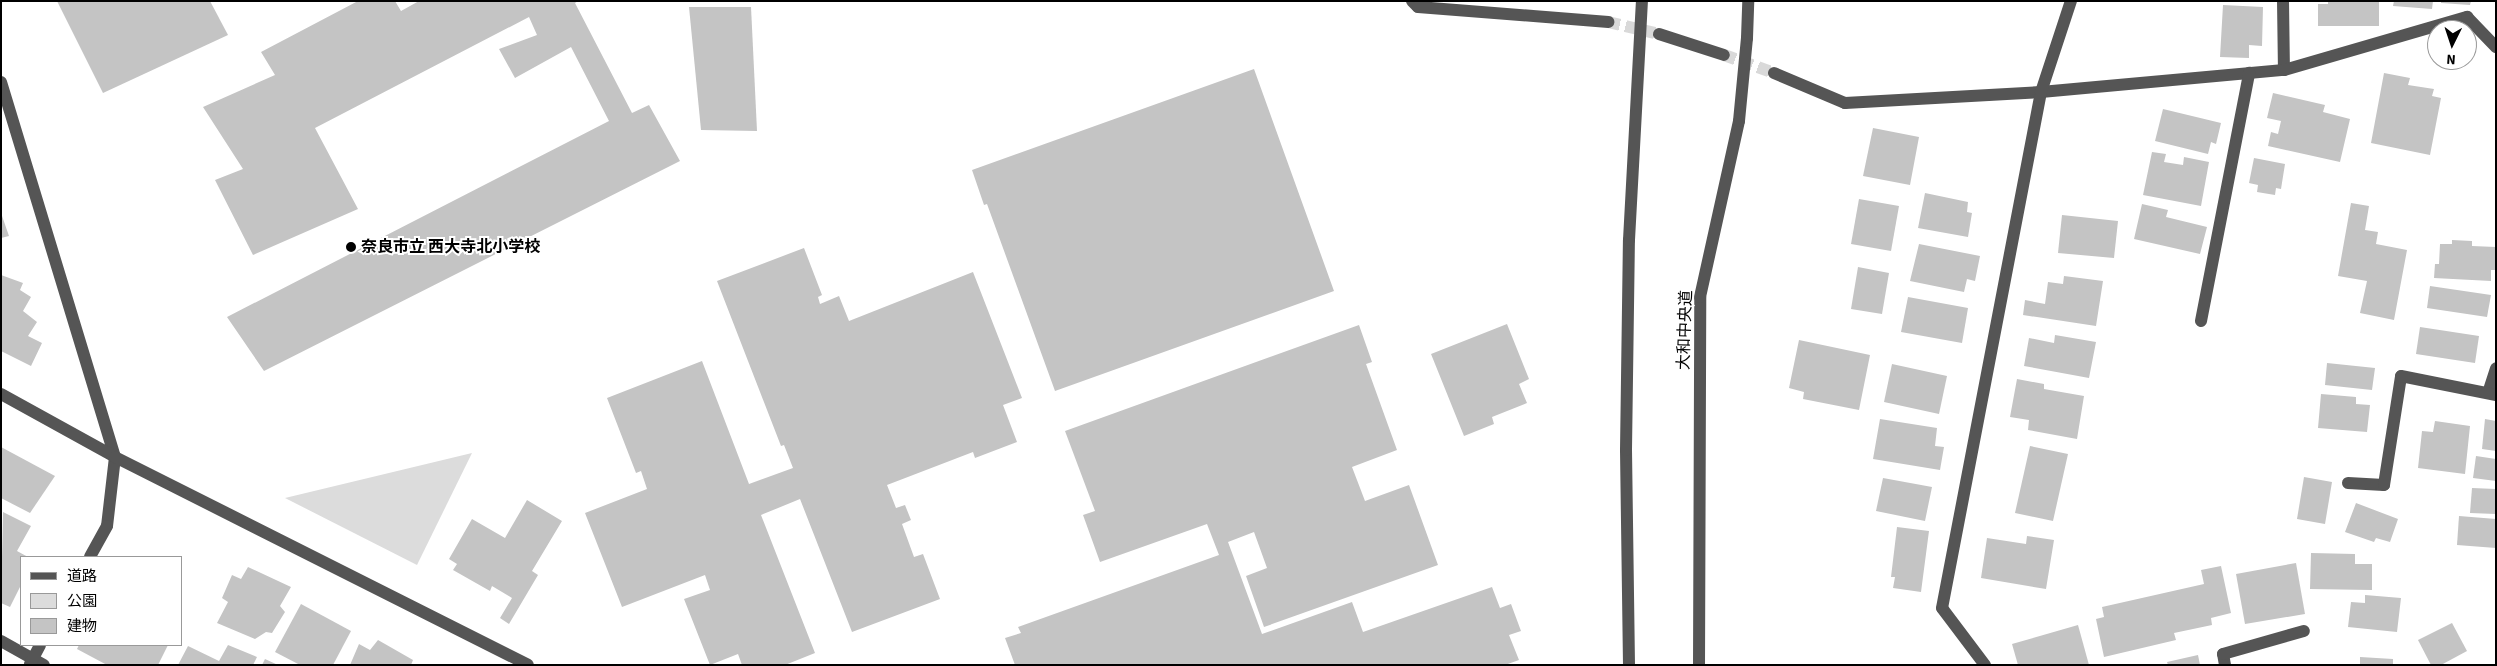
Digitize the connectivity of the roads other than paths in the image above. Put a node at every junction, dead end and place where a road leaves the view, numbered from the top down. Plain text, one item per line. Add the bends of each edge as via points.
1 (1412, 1) edge
2 (1642, 1) edge
3 (1748, 1) edge
4 (2071, 1) edge
5 (2284, 1) edge
6 (1608, 22) tunnel mouth
7 (1659, 34) tunnel mouth
8 (2496, 47) edge
9 (1724, 55) tunnel mouth
10 (2284, 70) junction
11 (1774, 73) tunnel mouth
12 (2248, 73) junction
13 (1, 82) edge
14 (2041, 92) junction
15 (2201, 321) dead end
16 (2496, 368) edge
17 (1, 394) edge
18 (2492, 394) edge
19 (115, 458) junction
20 (2348, 483) dead end
21 (91, 556) edge
22 (2304, 631) dead end
23 (1, 641) edge
24 (39, 646) edge
25 (31, 662) edge
26 (44, 665) edge
27 (528, 665) edge
28 (1629, 665) edge
29 (1700, 665) edge
30 (1985, 665) edge
31 (2225, 665) edge

1 - 6 street via 1418,7
2 - 28 street via 1629,240 1626,450
3 - 29 street, 大和中央道 via 1739,121 1700,297
4 - 14 street
5 - 10 street
7 - 9 street
8 - 10 street via 2468,17
10 - 12 street
11 - 14 street via 1845,103
12 - 14 street
12 - 15 street
13 - 19 street
14 - 30 street via 1942,608
16 - 18 street
17 - 19 street
18 - 20 street via 2401,376 2384,485
19 - 21 street via 107,526
19 - 27 street
22 - 31 street via 2223,654
23 - 25 street
24 - 25 street
25 - 26 street

